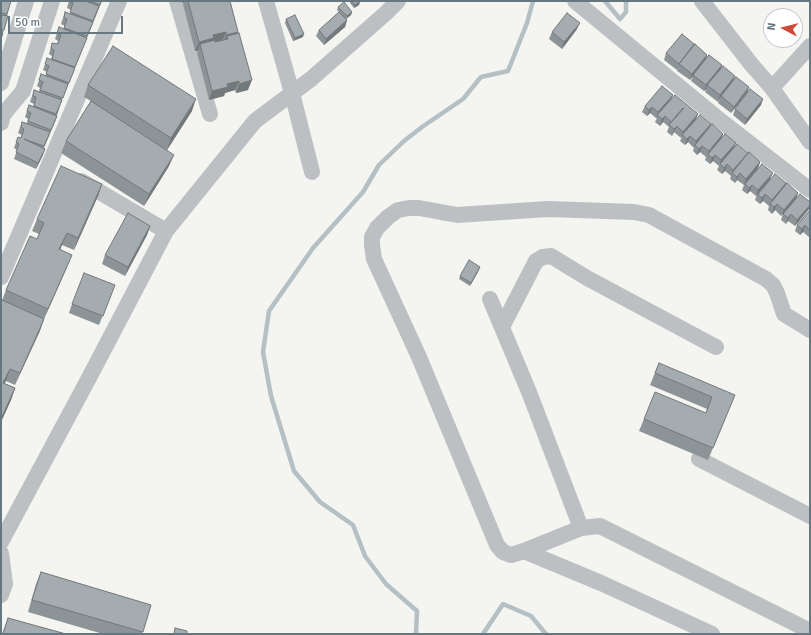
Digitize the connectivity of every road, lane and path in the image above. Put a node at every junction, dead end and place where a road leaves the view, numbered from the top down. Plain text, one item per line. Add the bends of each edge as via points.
1 (26, 1) edge
2 (52, 1) edge
3 (119, 1) edge
4 (178, 1) edge
5 (266, 1) edge
6 (398, 1) edge
7 (576, 1) edge
8 (702, 1) edge
9 (810, 46) edge
10 (1, 83) edge
11 (772, 88) junction
12 (1, 91) edge
13 (292, 93) junction
14 (210, 114) dead end
15 (2, 119) edge
16 (810, 142) edge
17 (61, 170) junction
18 (312, 172) dead end
19 (810, 190) edge
20 (166, 231) junction
21 (1, 278) edge
22 (490, 299) dead end
23 (502, 327) junction
24 (810, 330) edge
25 (716, 346) dead end
26 (699, 459) dead end
27 (810, 516) edge
28 (582, 528) junction
29 (1, 542) edge
30 (524, 551) junction
31 (1, 553) edge
32 (1, 595) edge
33 (810, 631) edge
34 (712, 634) edge

1 - 10 street
2 - 15 street via 23,91
3 - 17 street
4 - 14 street
5 - 13 street
6 - 13 street
7 - 19 street via 716,117
8 - 11 street
9 - 11 street
11 - 16 street
12 - 15 street
13 - 18 street
13 - 20 street via 255,121
17 - 20 street
17 - 21 street
20 - 29 street
22 - 23 street
23 - 25 street via 536,261 543,256 551,256 587,278
23 - 28 street
24 - 30 street via 784,314 773,285 766,279 649,215 634,212 548,209 458,215 409,208 398,210 388,217 372,237 374,259 497,544 503,552 511,555
26 - 27 street
28 - 30 street
28 - 33 street via 600,526
30 - 34 street
31 - 32 street via 5,584

